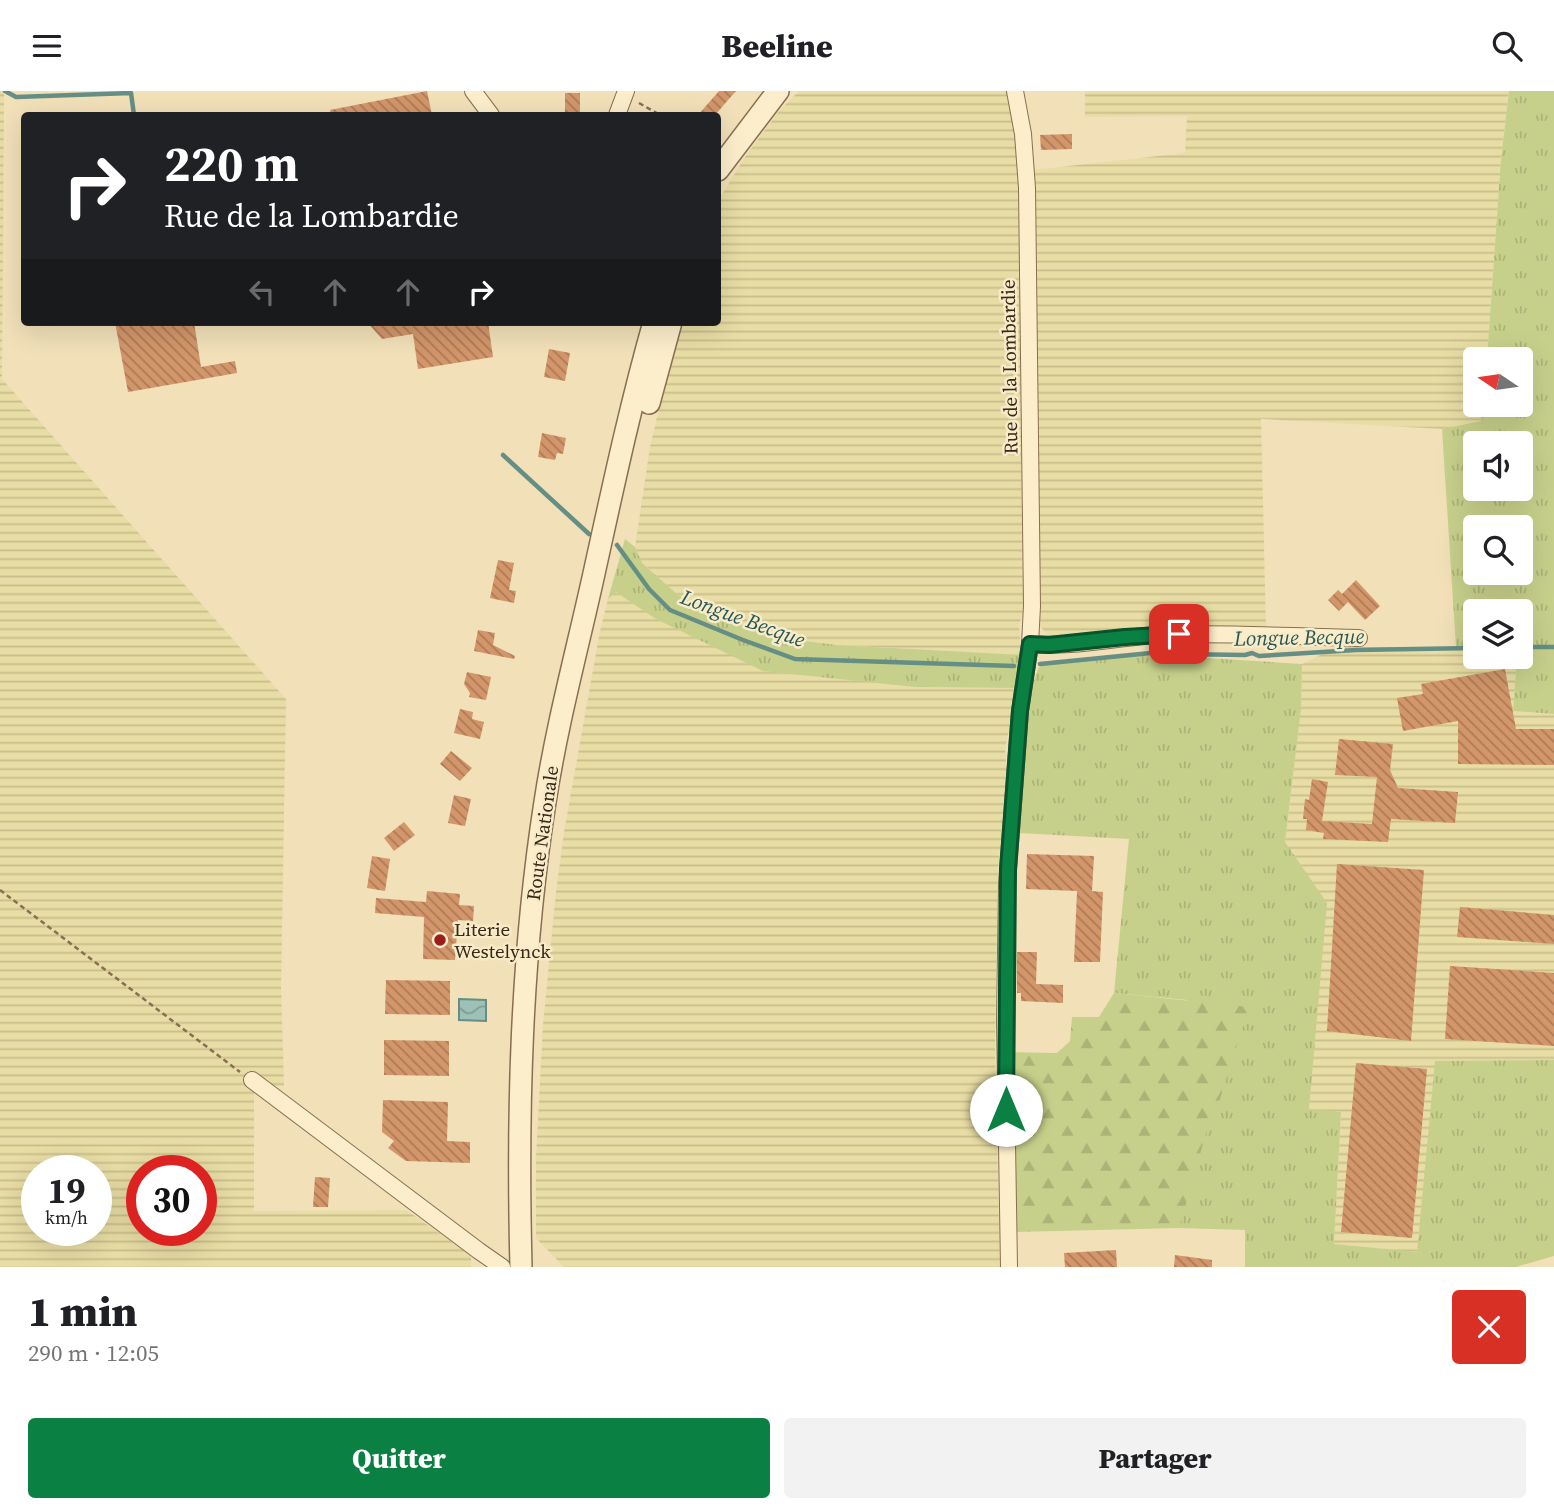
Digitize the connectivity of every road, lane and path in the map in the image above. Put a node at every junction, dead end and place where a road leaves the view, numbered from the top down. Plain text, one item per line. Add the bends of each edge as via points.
1 (473, 91) edge
2 (778, 91) edge
3 (1015, 91) edge
4 (626, 93) edge
5 (489, 112) edge
6 (618, 112) edge
7 (655, 112) edge
8 (746, 132) junction
9 (721, 166) edge
10 (721, 182) edge
11 (653, 326) edge
12 (670, 326) edge
13 (594, 572) junction
14 (1359, 638) dead end
15 (1030, 644) junction
16 (0, 890) edge
17 (252, 1080) joint
18 (502, 1267) edge
19 (521, 1267) edge
20 (1009, 1267) edge

1 - 5 street
2 - 8 street
3 - 15 street, Rue de la Lombardie via 1028,209
4 - 6 street
4 - 7 path
8 - 9 street
8 - 10 street
11 - 13 street, Route Nationale
12 - 13 street, Route Nationale via 638,443
13 - 19 street, Route Nationale via 553,753 533,894 520,1082
14 - 15 street via 1179,634
15 - 20 street, Rue de la Lombardie via 1020,711 1007,884
16 - 17 path
17 - 18 street

